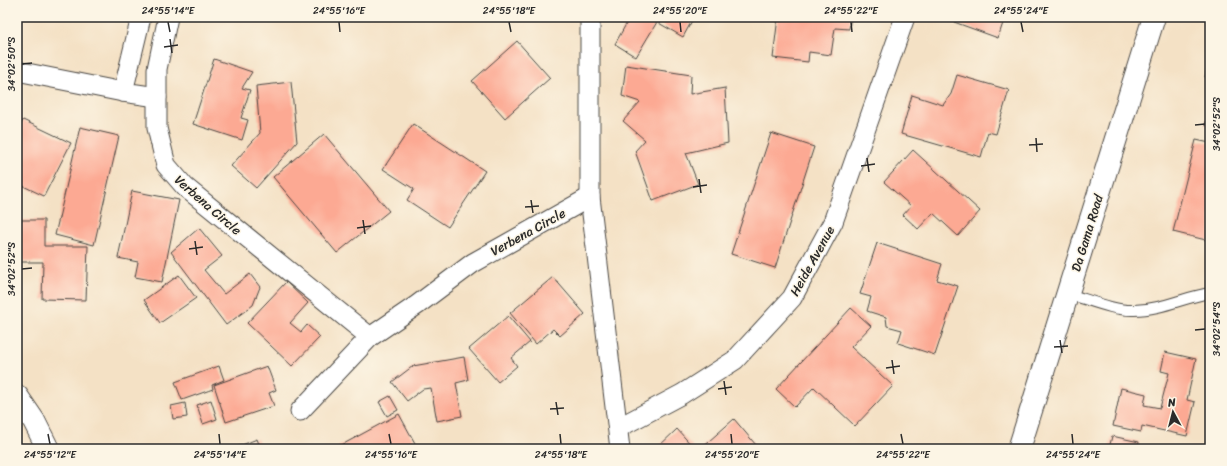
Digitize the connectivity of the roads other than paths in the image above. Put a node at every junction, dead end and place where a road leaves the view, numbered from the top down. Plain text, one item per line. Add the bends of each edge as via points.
1 (141, 17) edge
2 (168, 17) edge
3 (590, 17) edge
4 (905, 17) edge
5 (1154, 17) edge
6 (17, 71) edge
7 (123, 92) junction
8 (157, 97) junction
9 (590, 197) junction
10 (1210, 293) edge
11 (1068, 294) junction
12 (370, 337) junction
13 (17, 396) edge
14 (300, 411) dead end
15 (618, 428) junction
16 (48, 449) edge
17 (620, 449) edge
18 (1019, 449) edge

1 - 7 street
2 - 8 street, Verbena Circle via 157,69
3 - 9 street
4 - 15 street, Heide Avenue via 833,222 792,298 735,360 682,394
5 - 11 street, Da Gama Road
6 - 7 street
7 - 8 street
8 - 12 street, Verbena Circle via 157,128 166,165 185,187
9 - 12 street, Verbena Circle via 473,263
9 - 15 street
10 - 11 lane via 1176,303 1135,310 1124,310
11 - 18 street, Da Gama Road
12 - 14 street, Verbena Circle
13 - 16 street via 34,421
15 - 17 street

